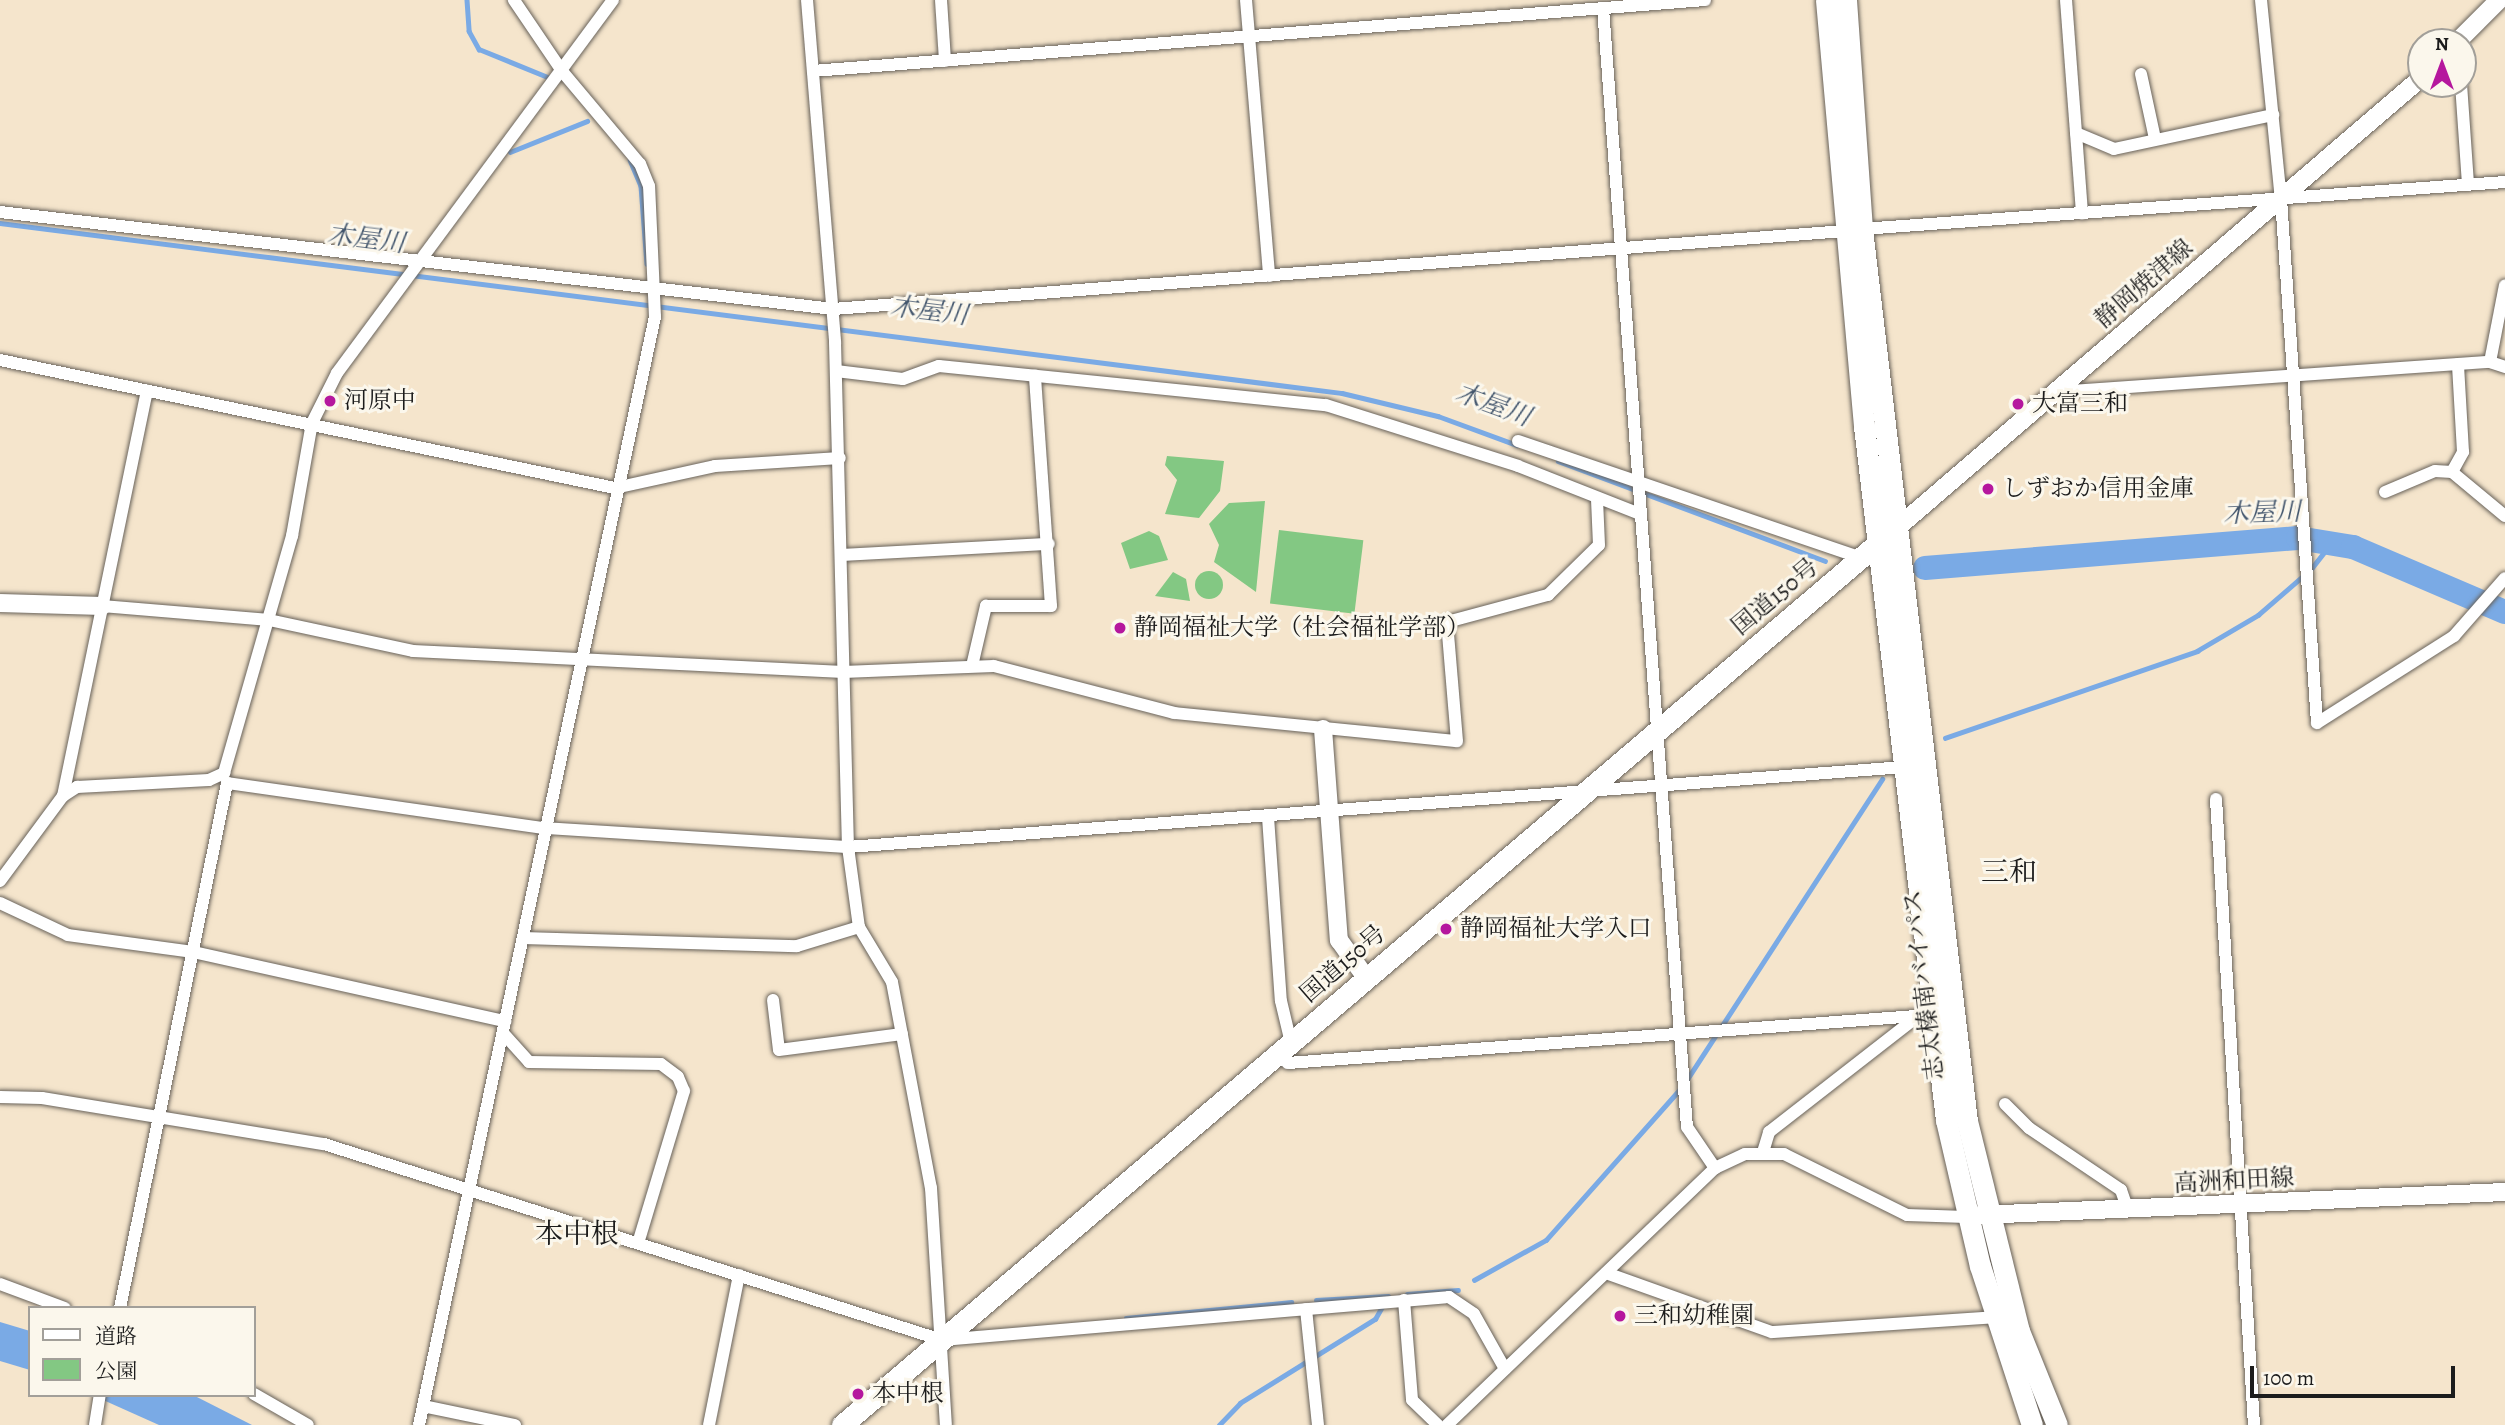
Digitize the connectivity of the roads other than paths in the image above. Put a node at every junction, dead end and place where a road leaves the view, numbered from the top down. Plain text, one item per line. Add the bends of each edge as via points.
1 (514, 0) edge
2 (613, 0) edge
3 (807, 0) edge
4 (942, 0) edge
5 (1246, 0) edge
6 (1704, 0) edge
7 (1826, 0) edge
8 (1846, 0) edge
9 (2066, 0) edge
10 (2261, 0) edge
11 (2499, 0) edge
12 (1600, 5) edge
13 (2472, 28) edge
14 (1248, 34) junction
15 (946, 61) junction
16 (562, 71) junction
17 (813, 71) junction
18 (2141, 75) dead end
19 (2407, 90) edge
20 (2462, 98) edge
21 (2273, 115) junction
22 (2076, 133) junction
23 (2155, 139) junction
24 (2505, 182) edge
25 (2468, 184) junction
26 (2281, 199) junction
27 (0, 212) edge
28 (2082, 213) junction
29 (1853, 230) junction
30 (1621, 248) junction
31 (421, 262) junction
32 (1269, 276) junction
33 (2505, 285) edge
34 (656, 291) junction
35 (833, 309) junction
36 (0, 360) edge
37 (2490, 362) junction
38 (2458, 365) junction
39 (2505, 367) edge
40 (836, 371) junction
41 (1035, 376) junction
42 (2290, 376) junction
43 (147, 391) junction
44 (2057, 392) junction
45 (312, 423) junction
46 (1518, 441) dead end
47 (840, 458) junction
48 (2452, 472) junction
49 (1638, 478) junction
50 (615, 488) junction
51 (2385, 492) dead end
52 (1597, 499) junction
53 (1640, 514) junction
54 (2505, 516) edge
55 (1898, 527) junction
56 (1878, 542) junction
57 (1049, 544) junction
58 (844, 555) junction
59 (1861, 558) junction
60 (2505, 578) edge
61 (0, 603) edge
62 (102, 606) junction
63 (269, 620) junction
64 (579, 657) junction
65 (972, 666) junction
66 (843, 672) junction
67 (1323, 729) junction
68 (1657, 732) junction
69 (1904, 766) junction
70 (222, 779) junction
71 (1662, 786) junction
72 (1582, 794) junction
73 (63, 796) junction
74 (2216, 799) dead end
75 (1327, 810) junction
76 (1268, 817) junction
77 (545, 828) junction
78 (848, 847) junction
79 (0, 881) edge
80 (0, 903) edge
81 (859, 927) junction
82 (523, 938) junction
83 (193, 952) junction
84 (1367, 979) junction
85 (773, 1000) dead end
86 (1926, 1015) junction
87 (504, 1027) junction
88 (902, 1034) junction
89 (1681, 1034) junction
90 (1284, 1049) junction
91 (0, 1097) edge
92 (2005, 1104) dead end
93 (159, 1118) junction
94 (1763, 1152) junction
95 (1714, 1168) junction
96 (467, 1188) junction
97 (2505, 1192) edge
98 (2241, 1205) junction
99 (2128, 1210) junction
100 (1976, 1215) junction
101 (638, 1243) junction
102 (1606, 1273) junction
103 (739, 1275) junction
104 (0, 1284) edge
105 (1404, 1300) junction
106 (60, 1306) edge
107 (120, 1306) edge
108 (1306, 1309) junction
109 (1995, 1317) junction
110 (942, 1340) junction
111 (1506, 1368) junction
112 (256, 1395) edge
113 (100, 1397) edge
114 (423, 1406) junction
115 (95, 1423) edge
116 (307, 1425) edge
117 (419, 1425) edge
118 (515, 1425) edge
119 (709, 1425) edge
120 (842, 1425) edge
121 (946, 1425) edge
122 (1318, 1425) edge
123 (1438, 1425) edge
124 (1447, 1425) edge
125 (2032, 1425) edge
126 (2057, 1425) edge
127 (2254, 1425) edge

1 - 16 street
2 - 16 street
3 - 17 street
4 - 15 street
5 - 14 street
6 - 12 street
7 - 29 highway
8 - 29 highway
9 - 22 street
10 - 21 street
11 - 13 main road
12 - 14 street
12 - 30 street
14 - 15 street
14 - 32 street
15 - 17 street
16 - 31 street
16 - 34 street via 640,164 649,186
17 - 35 street
18 - 23 street
19 - 26 main road, 静岡焼津線
20 - 25 street
21 - 23 street
21 - 26 street
22 - 23 street via 2115,149
22 - 28 street
24 - 25 street
25 - 26 street
26 - 28 street
26 - 42 street
26 - 44 main road, 静岡焼津線
27 - 31 street
28 - 29 street
29 - 30 street
29 - 55 highway
29 - 56 highway
30 - 32 street
30 - 49 street
31 - 34 street
31 - 45 street via 337,373
32 - 35 street
33 - 37 street
34 - 35 street
34 - 50 street
35 - 40 street
36 - 43 street
37 - 38 street
37 - 39 street
38 - 42 street
38 - 48 street via 2463,452
40 - 41 street via 903,379 939,366
40 - 47 street
41 - 52 street via 1326,405 1518,466
41 - 57 street
42 - 44 street
42 - 60 street via 2317,723 2423,659 2478,612
43 - 45 street
43 - 62 street
44 - 55 main road, 静岡焼津線
45 - 50 street
45 - 63 street
46 - 49 street
47 - 50 street via 715,466
47 - 58 street
48 - 51 street via 2435,471
48 - 54 street
49 - 53 street
49 - 59 street
50 - 64 street
52 - 53 street
52 - 67 street via 1600,545 1548,595 1447,622 1457,741
53 - 68 street
55 - 56 highway, 国道150号
55 - 100 highway, 志太榛南バイパス
56 - 59 highway, 国道150号
56 - 69 highway, 志太榛南バイパス
57 - 58 street
57 - 65 street via 1051,606 986,606
58 - 66 street
59 - 68 highway, 国道150号
61 - 62 main road
62 - 63 street
62 - 73 street
63 - 64 street via 413,651
63 - 70 street
64 - 66 street
64 - 77 street
65 - 66 street
65 - 67 street via 1032,672 1174,713
66 - 78 street
67 - 75 main road
68 - 71 street
68 - 72 highway, 国道150号
69 - 71 street
69 - 86 highway, 志太榛南バイパス
70 - 73 street via 86,784
70 - 77 street
70 - 83 street
71 - 72 street
71 - 89 street
72 - 75 street
72 - 84 highway, 国道150号
73 - 79 street
74 - 98 street
75 - 76 street
75 - 84 main road via 1339,940
76 - 78 street
76 - 90 street
77 - 78 street
77 - 82 street
78 - 81 street
80 - 83 street via 68,935
81 - 82 street via 797,946
81 - 88 street via 892,982
82 - 87 street
83 - 87 street
83 - 93 street
84 - 90 highway, 国道150号
85 - 88 street via 779,1050
86 - 89 street
86 - 94 street via 1769,1132
86 - 100 highway, 志太榛南バイパス via 1946,1120
87 - 96 street
87 - 101 street via 529,1062 661,1064 678,1077 684,1091
88 - 110 street via 931,1188
89 - 90 street via 1288,1063
89 - 95 street via 1688,1127
90 - 110 highway, 国道150号
91 - 93 street
92 - 99 street via 2029,1128 2121,1190
93 - 96 street via 324,1144
93 - 107 street
94 - 95 street
94 - 100 street via 1812,1165 1907,1215
95 - 102 street
96 - 101 street
96 - 114 street
97 - 98 main road, 高洲和田線
98 - 99 main road, 高洲和田線
98 - 127 street
99 - 100 main road, 高洲和田線
100 - 109 highway, 志太榛南バイパス
100 - 126 highway, 志太榛南バイパス
101 - 103 street
102 - 109 street via 1772,1332
102 - 111 street
103 - 110 street
103 - 119 street
104 - 106 street
105 - 108 street
105 - 111 street via 1461,1301
105 - 123 street via 1412,1400
108 - 110 street
108 - 122 street
109 - 125 highway, 志太榛南バイパス
110 - 120 highway, 国道150号
110 - 121 street
111 - 124 street
112 - 116 street
113 - 115 street
114 - 117 street
114 - 118 street

